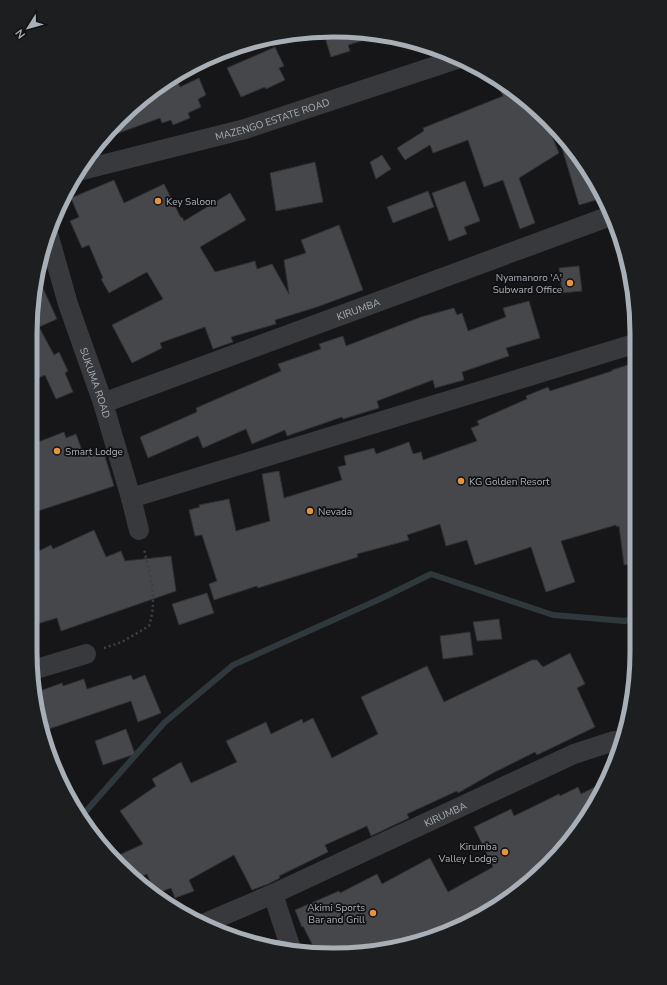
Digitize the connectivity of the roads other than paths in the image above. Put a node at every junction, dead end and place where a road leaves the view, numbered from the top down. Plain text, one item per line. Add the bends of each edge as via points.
1 (450, 61) edge
2 (87, 169) edge
3 (606, 218) edge
4 (51, 244) edge
5 (630, 345) edge
6 (103, 403) junction
7 (132, 498) junction
8 (139, 530) road end
9 (86, 654) road end
10 (38, 669) edge
11 (616, 742) edge
12 (273, 894) junction
13 (211, 921) edge
14 (289, 944) edge

1 - 2 street, MAZENGO ESTATE ROAD via 245,129
3 - 6 street, KIRUMBA
4 - 6 street, SUKUMA ROAD via 68,304
5 - 7 street
6 - 7 street, SUKUMA ROAD
7 - 8 street, SUKUMA ROAD
9 - 10 street
11 - 12 street, KIRUMBA via 574,754
12 - 13 street, KIRUMBA
12 - 14 street

